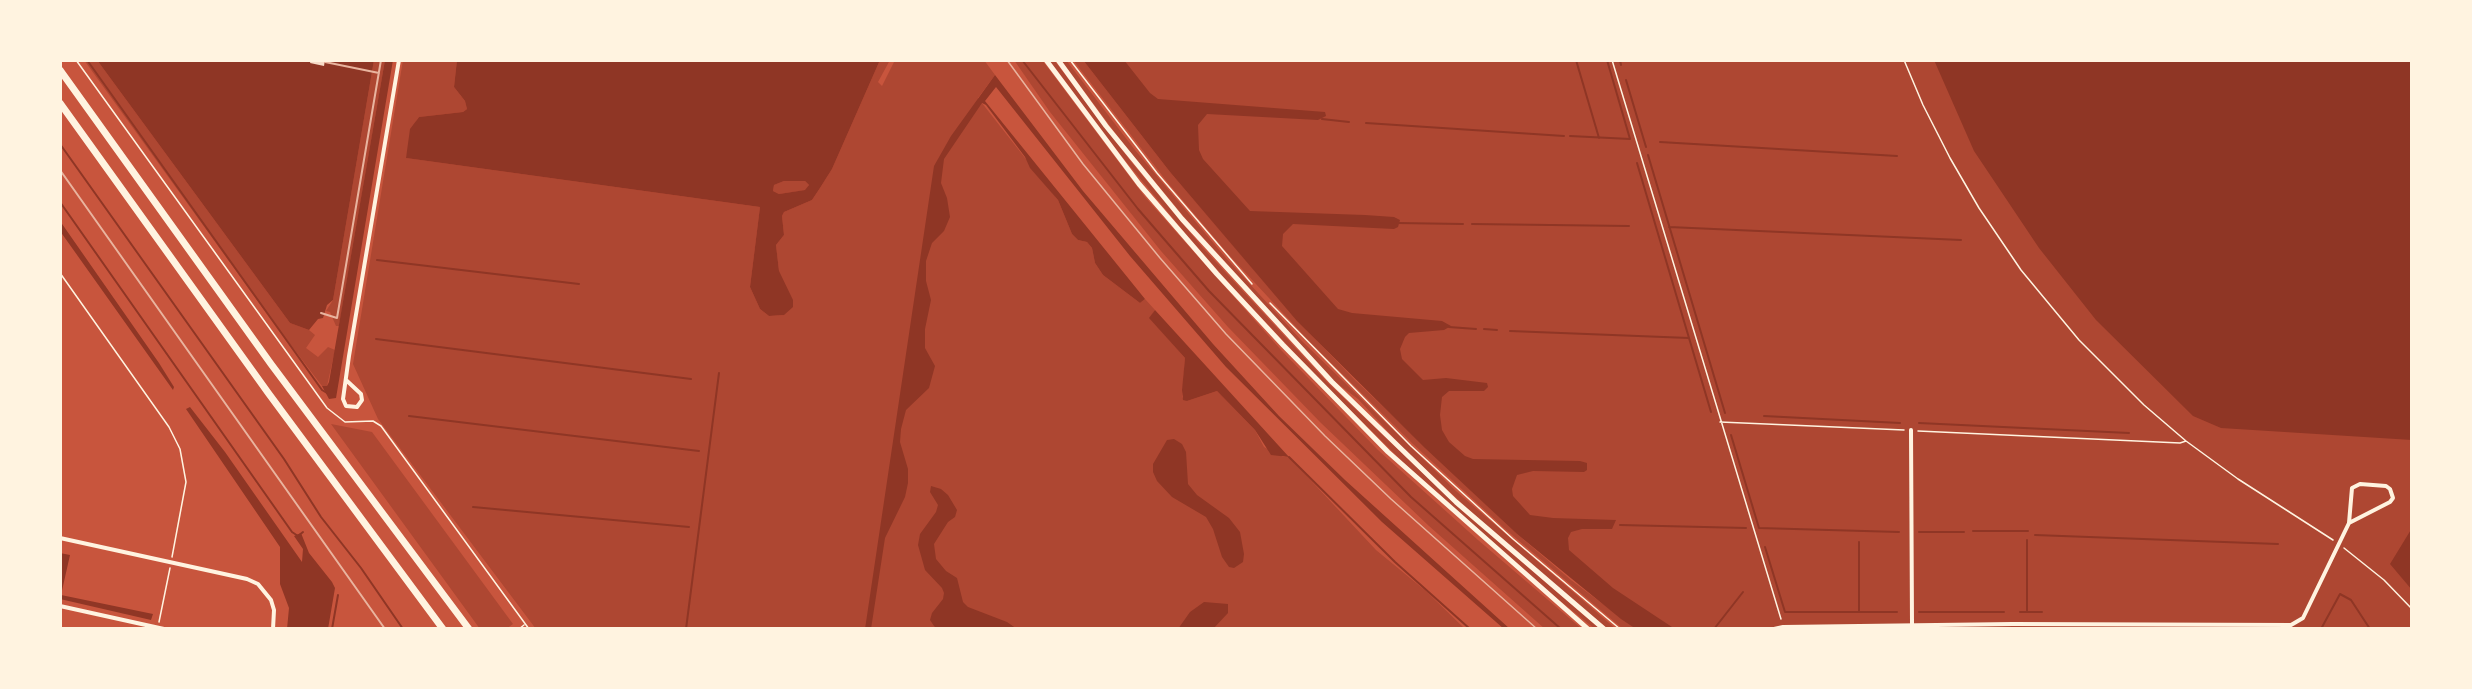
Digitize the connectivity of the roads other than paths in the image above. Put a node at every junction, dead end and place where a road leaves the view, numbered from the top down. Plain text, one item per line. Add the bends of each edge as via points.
1 (399, 60) edge
2 (1046, 60) edge
3 (1058, 60) edge
4 (60, 70) edge
5 (60, 103) edge
6 (346, 381) junction
7 (1911, 430) road end
8 (2349, 523) junction
9 (60, 538) edge
10 (60, 606) edge
11 (1912, 625) junction
12 (164, 629) edge
13 (273, 629) edge
14 (443, 629) edge
15 (469, 629) edge
16 (1588, 629) edge
17 (1604, 629) edge
18 (1774, 629) edge

1 - 6 street
2 - 16 main road via 1139,184 1283,345 1388,452
3 - 17 main road via 1182,219 1332,382 1456,502
4 - 15 highway via 271,364
5 - 14 highway via 268,394
6 - 6 street via 344,403 357,407 362,397
7 - 11 street
8 - 8 street via 2390,502 2390,489 2360,484 2352,488
8 - 11 street via 2304,618 2291,625
9 - 13 street via 247,579 258,584 271,600
10 - 12 street
11 - 18 street

